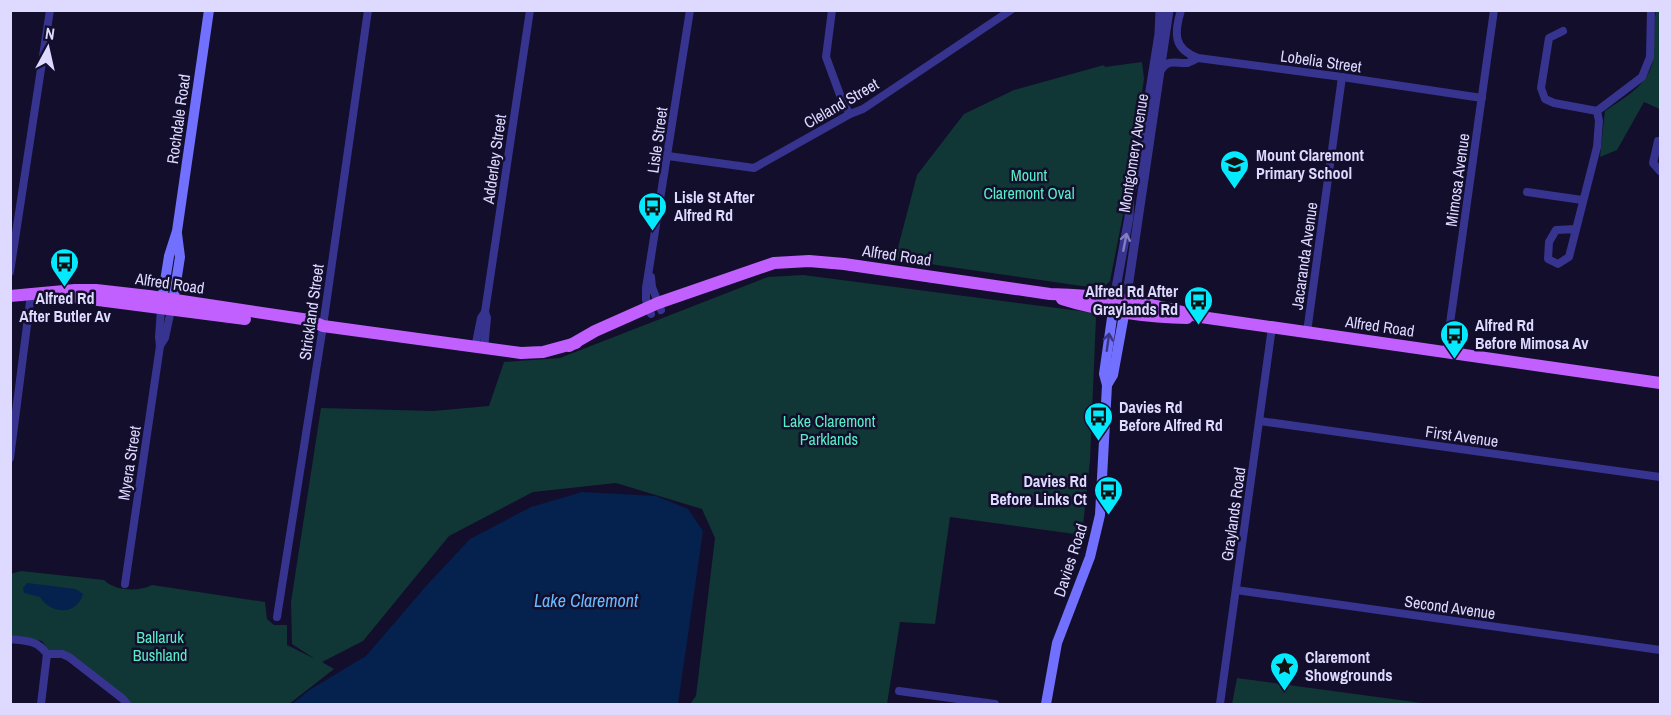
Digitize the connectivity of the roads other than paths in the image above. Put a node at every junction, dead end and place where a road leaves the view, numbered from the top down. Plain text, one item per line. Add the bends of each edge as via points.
1 (50, 10) edge
2 (209, 10) edge
3 (368, 10) edge
4 (530, 10) edge
5 (690, 10) edge
6 (832, 10) edge
7 (1011, 10) edge
8 (1160, 10) edge
9 (1168, 10) edge
10 (1181, 10) edge
11 (1494, 10) edge
12 (1651, 10) edge
13 (1563, 31) dead end
14 (1198, 58) junction
15 (1158, 76) junction
16 (1342, 77) junction
17 (1482, 98) junction
18 (1596, 111) junction
19 (850, 114) junction
20 (1658, 141) dead end
21 (668, 156) junction
22 (1660, 171) edge
23 (1527, 192) dead end
24 (1582, 200) junction
25 (1576, 229) junction
26 (10, 272) edge
27 (10, 296) edge
28 (32, 297) junction
29 (10, 302) edge
30 (167, 304) junction
31 (1119, 305) junction
32 (655, 309) junction
33 (323, 326) junction
34 (1272, 327) junction
35 (1307, 332) junction
36 (480, 348) junction
37 (1446, 352) junction
38 (1660, 383) edge
39 (1260, 421) junction
40 (10, 458) edge
41 (1660, 477) edge
42 (125, 584) dead end
43 (1236, 590) junction
44 (277, 617) dead end
45 (10, 639) edge
46 (1660, 650) edge
47 (47, 654) junction
48 (899, 691) dead end
49 (41, 705) edge
50 (127, 705) edge
51 (995, 705) edge
52 (1046, 705) edge
53 (1220, 705) edge

1 - 26 street
2 - 30 main road, Rochdale Road via 177,231 169,256
3 - 33 street, Strickland Street
4 - 36 street, Adderley Street
5 - 21 street, Lisle Street
6 - 19 street via 826,57
7 - 19 street, Cleland Street
8 - 15 street, Montgomery Avenue
9 - 15 street, Montgomery Avenue
10 - 14 street via 1178,44
11 - 17 street, Mimosa Avenue
12 - 18 street via 1650,57 1642,77
13 - 18 street via 1549,38 1541,88 1545,99
14 - 15 street, Lobelia Street via 1189,63 1169,62
14 - 16 street, Lobelia Street
15 - 31 street, Montgomery Avenue via 1130,193
16 - 17 street, Lobelia Street
16 - 35 street, Jacaranda Avenue
17 - 37 street, Mimosa Avenue
18 - 24 street via 1597,147
19 - 21 street, Cleland Street via 754,168
20 - 22 street via 1653,163
21 - 32 street, Lisle Street via 646,288
23 - 24 street
24 - 25 street
25 - 25 street via 1569,257 1558,264 1548,259 1549,243 1556,230
27 - 28 main road, Alfred Road
28 - 29 main road, Alfred Road
28 - 30 main road, Alfred Road
28 - 40 street
30 - 33 main road, Alfred Road via 307,327
30 - 42 street, Myera Street via 165,338 160,346
31 - 32 main road, Alfred Road via 1082,295 809,261 774,263
31 - 34 main road, Alfred Road via 1167,318 1202,317
31 - 52 main road, Davies Road via 1113,375 1107,385 1100,515 1090,557 1058,644
32 - 36 main road, Alfred Road via 543,352
33 - 36 main road, Alfred Road
33 - 44 street, Strickland Street
34 - 35 main road, Alfred Road
34 - 39 street, Graylands Road
35 - 37 main road, Alfred Road
37 - 38 main road, Alfred Road
39 - 41 street, First Avenue
39 - 43 street, Graylands Road
43 - 46 street, Second Avenue
43 - 53 street, Graylands Road
45 - 47 street via 32,642
47 - 49 street
47 - 50 street via 69,657
48 - 51 street

